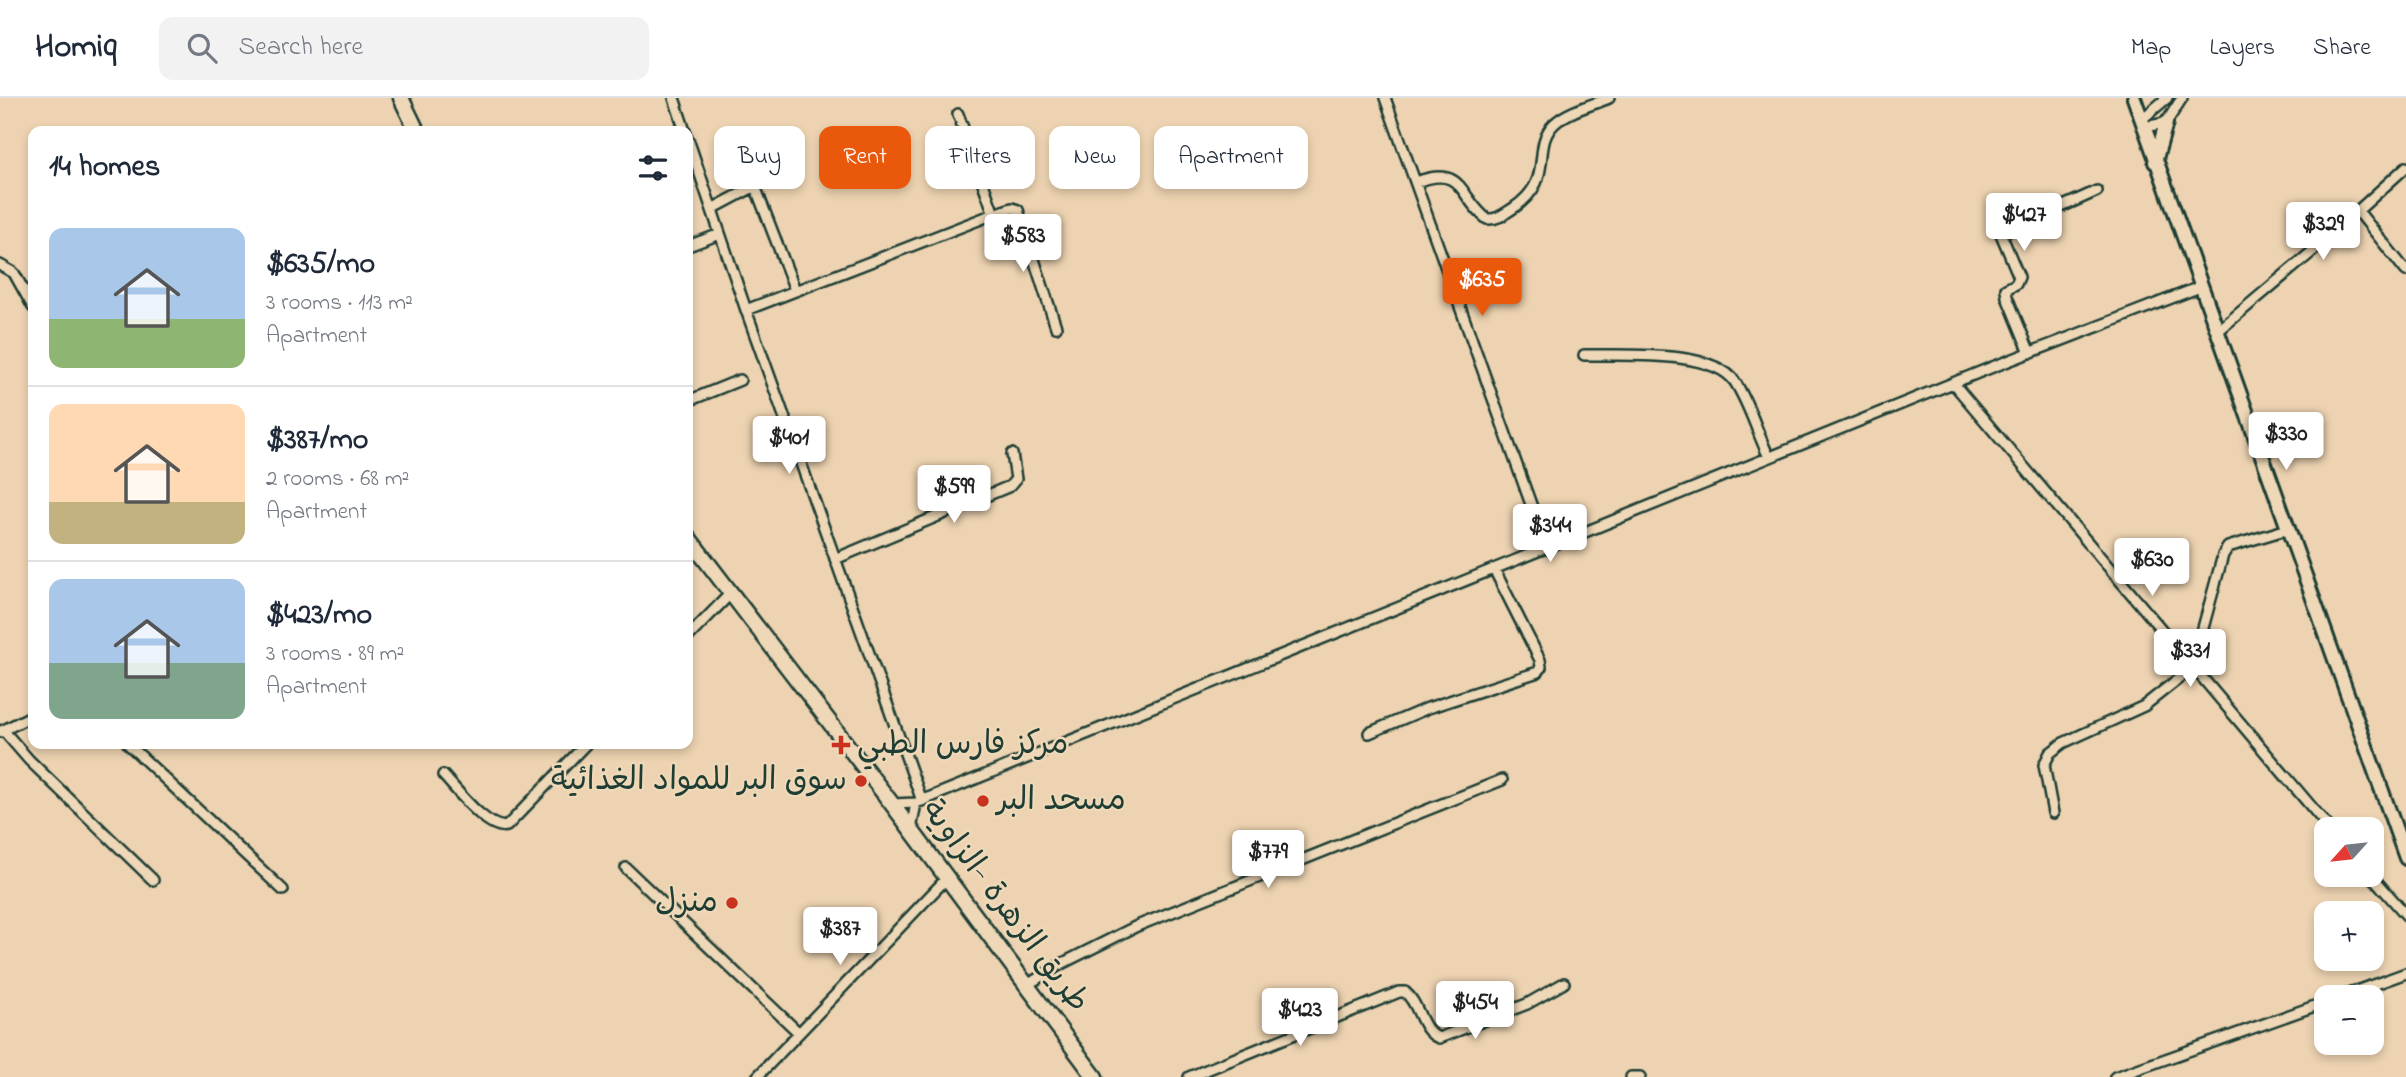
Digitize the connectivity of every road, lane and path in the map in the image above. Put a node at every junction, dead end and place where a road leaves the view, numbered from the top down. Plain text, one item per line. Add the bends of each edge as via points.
1 (401, 98) edge
2 (674, 98) edge
3 (1385, 98) edge
4 (1609, 98) edge
5 (2134, 98) edge
6 (2167, 98) edge
7 (2182, 98) edge
8 (958, 114) dead end
9 (2142, 123) junction
10 (2166, 123) junction
11 (415, 126) edge
12 (680, 126) edge
13 (693, 154) edge
14 (2155, 163) junction
15 (2406, 167) edge
16 (1416, 182) junction
17 (749, 189) edge
18 (756, 189) edge
19 (2097, 191) dead end
20 (712, 209) junction
21 (2358, 211) junction
22 (994, 214) junction
23 (720, 234) junction
24 (693, 244) edge
25 (0, 265) edge
26 (2406, 271) edge
27 (2200, 287) junction
28 (795, 290) junction
29 (28, 298) edge
30 (746, 310) junction
31 (1056, 327) dead end
32 (2218, 331) junction
33 (2030, 353) junction
34 (1584, 355) dead end
35 (740, 380) dead end
36 (1953, 383) junction
37 (693, 399) edge
38 (1012, 454) dead end
39 (1769, 457) junction
40 (2288, 530) junction
41 (693, 544) edge
42 (1547, 549) junction
43 (835, 559) junction
44 (1494, 569) junction
45 (730, 594) junction
46 (693, 632) edge
47 (2192, 668) junction
48 (28, 718) edge
49 (1, 731) edge
50 (1369, 733) dead end
51 (133, 749) edge
52 (581, 749) edge
53 (443, 775) dead end
54 (1502, 780) dead end
55 (919, 802) junction
56 (892, 804) junction
57 (2053, 813) dead end
58 (2320, 817) edge
59 (911, 830) junction
60 (2406, 858) edge
61 (626, 868) dead end
62 (946, 879) junction
63 (153, 880) dead end
64 (2382, 887) edge
65 (283, 890) dead end
66 (2406, 915) edge
67 (2406, 973) edge
68 (1564, 983) dead end
69 (1027, 985) junction
70 (2373, 985) edge
71 (2314, 1006) edge
72 (799, 1033) junction
73 (757, 1077) edge
74 (1095, 1077) edge
75 (1189, 1077) edge
76 (1631, 1077) edge
77 (1640, 1077) edge
78 (2115, 1077) edge

1 - 11 main road
2 - 12 street
3 - 16 street
4 - 16 street via 1555,123 1545,142 1542,170 1533,191 1496,218 1482,215 1452,178 1429,177
5 - 9 street
6 - 9 street
7 - 10 street
8 - 22 street
9 - 10 street
9 - 14 street
10 - 14 street
13 - 20 street
14 - 27 street
15 - 21 street
16 - 42 street
17 - 20 street
18 - 28 street
19 - 33 street via 2001,234 2019,277 2006,289 2007,297
20 - 23 street
21 - 26 street
21 - 32 street
22 - 28 street
22 - 31 street via 1018,209
23 - 24 street
23 - 30 street
25 - 29 street via 13,273
27 - 32 street
27 - 33 street
28 - 30 street
30 - 43 street
32 - 40 street
33 - 36 street
34 - 39 street via 1689,359 1716,366 1734,380
35 - 37 street
36 - 39 street
36 - 47 street
38 - 43 street via 1016,479 1010,486
39 - 42 street
40 - 47 street via 2228,547 2222,555
40 - 60 street
41 - 45 main road, طريق الزهرة -الزاوية
42 - 44 street
43 - 55 street
44 - 50 street via 1540,660 1538,672
44 - 55 street
45 - 46 street
45 - 56 main road, طريق الزهرة -الزاوية
47 - 57 street via 2144,706 2063,743 2050,754 2044,765
47 - 58 street
48 - 49 street
49 - 63 street
51 - 65 street
52 - 53 street via 500,828
54 - 69 street via 1137,926
55 - 56 street
55 - 59 street
56 - 59 main road, طريق الزهرة -الزاوية
59 - 62 main road, طريق الزهرة -الزاوية
61 - 72 street
62 - 69 main road, طريق الزهرة -الزاوية
62 - 72 street
64 - 66 street
67 - 70 street
68 - 75 street via 1527,1004 1439,1038 1427,1029 1410,996 1399,992
69 - 74 main road, طريق الزهرة -الزاوية
71 - 78 street
72 - 73 street
76 - 77 street

